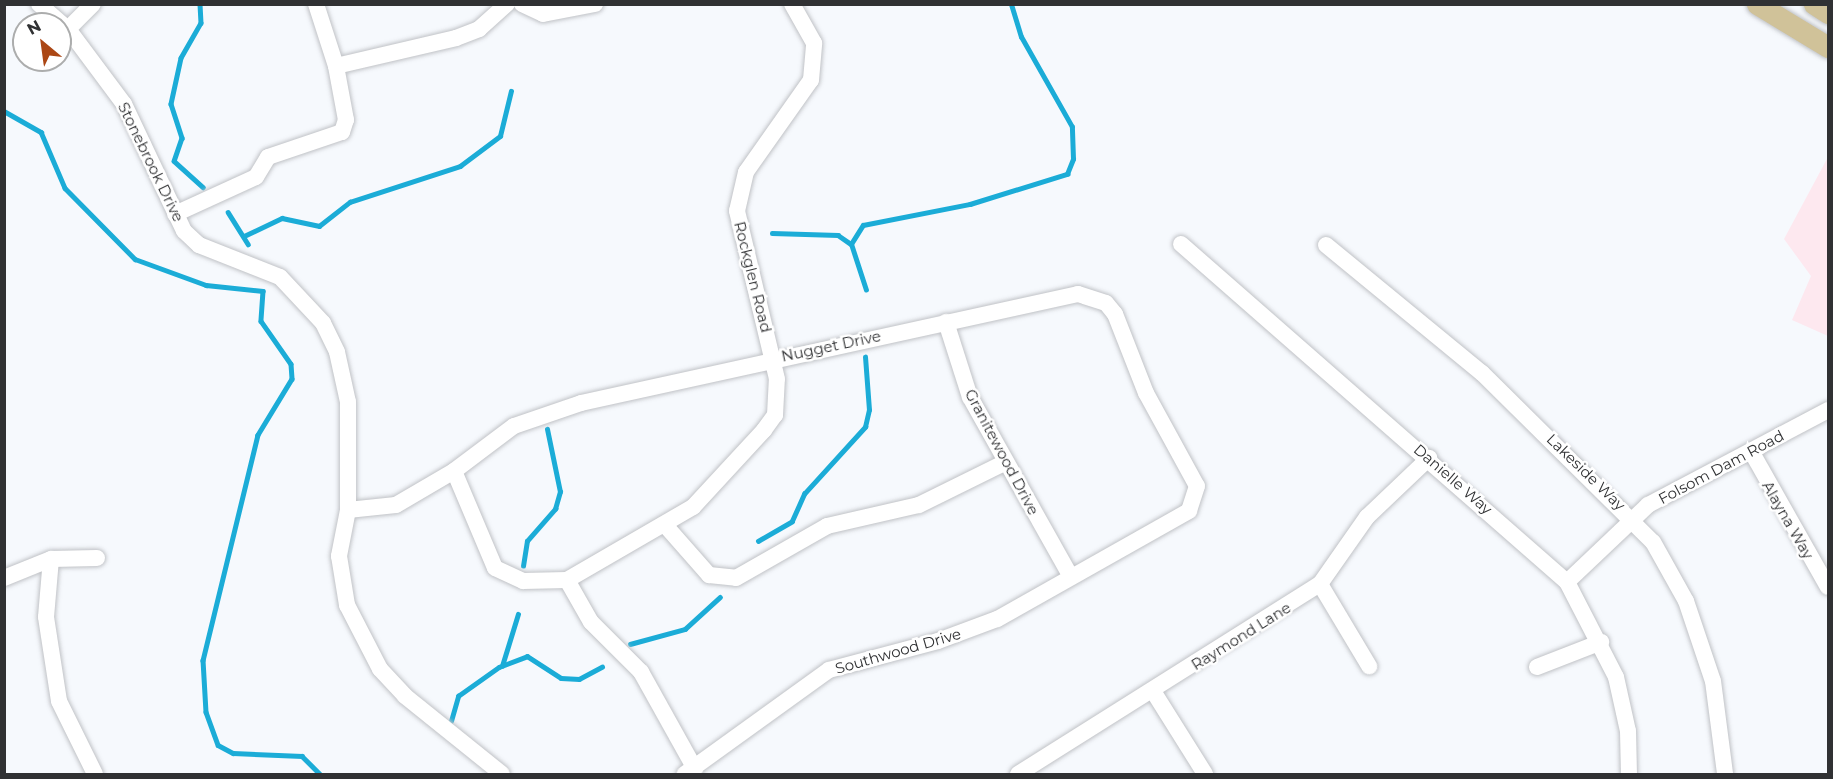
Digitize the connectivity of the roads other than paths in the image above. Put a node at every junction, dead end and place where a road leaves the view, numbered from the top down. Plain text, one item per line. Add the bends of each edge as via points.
1 (93, 4) edge
2 (316, 4) edge
3 (507, 4) edge
4 (522, 4) edge
5 (595, 4) edge
6 (792, 4) edge
7 (1757, 4) edge
8 (1814, 4) edge
9 (1828, 13) edge
10 (72, 25) edge
11 (72, 34) edge
12 (1828, 47) edge
13 (336, 66) junction
14 (175, 214) junction
15 (1181, 244) dead end
16 (1326, 245) dead end
17 (946, 322) junction
18 (773, 358) junction
19 (1828, 410) edge
20 (1751, 451) junction
21 (1429, 458) junction
22 (1006, 462) junction
23 (454, 471) junction
24 (348, 510) junction
25 (1186, 513) joint
26 (1634, 519) junction
27 (665, 525) junction
28 (97, 558) dead end
29 (51, 559) junction
30 (1071, 577) junction
31 (4, 578) edge
32 (567, 580) junction
33 (1567, 582) junction
34 (1320, 584) junction
35 (1828, 587) edge
36 (1601, 642) junction
37 (1369, 666) dead end
38 (1537, 667) dead end
39 (1153, 692) junction
40 (690, 772) edge
41 (95, 774) edge
42 (502, 774) edge
43 (1018, 774) edge
44 (1205, 774) edge
45 (1629, 774) edge
46 (1725, 774) edge

1 - 10 street
2 - 13 street
3 - 13 street via 479,29 456,38
4 - 5 street via 543,14
6 - 18 street, Rockglen Road via 814,43 812,80 746,172 737,212
7 - 12 main road
8 - 9 main road
11 - 14 street, Stonebrook Drive via 124,104
13 - 14 street via 346,120 342,132 268,157 256,177
14 - 24 street, Stonebrook Drive via 199,245 280,277 323,323 346,383
15 - 21 street, Danielle Way
16 - 26 street, Lakeside Way via 1482,373
17 - 18 street, Nugget Drive
17 - 22 street, Granitewood Drive via 966,386
17 - 25 street, Nugget Drive via 1078,294 1106,303 1115,314 1146,393 1197,486 1197,499
18 - 23 street, Nugget Drive via 537,417 514,426
18 - 27 street, Rockglen Road via 779,397 775,415 721,480
19 - 20 street, Folsom Dam Road
20 - 26 street, Folsom Dam Road via 1648,506
20 - 35 street, Alayna Way
21 - 33 street, Danielle Way
21 - 34 street, Raymond Lane via 1366,517
22 - 27 street via 919,505 827,526 736,578 709,575
22 - 30 street, Granitewood Drive
23 - 24 street, Nugget Drive via 396,504
23 - 32 street, Rockglen Road via 495,568 523,580
24 - 42 street, Stonebrook Drive via 341,532 341,581 361,639 405,696
25 - 30 street, Southwood Drive
26 - 33 street, Folsom Dam Road
26 - 46 street, Lakeside Way via 1669,567 1696,628 1721,715
27 - 32 street, Rockglen Road
28 - 29 street
29 - 31 street
29 - 41 street via 46,617 51,673 69,728
30 - 40 street, Southwood Drive via 966,632 830,670
32 - 40 street via 591,622 641,672
33 - 36 street, Danielle Way
34 - 37 street
34 - 39 street, Raymond Lane
36 - 38 street
36 - 45 street, Danielle Way via 1625,713
39 - 43 street, Raymond Lane
39 - 44 street

